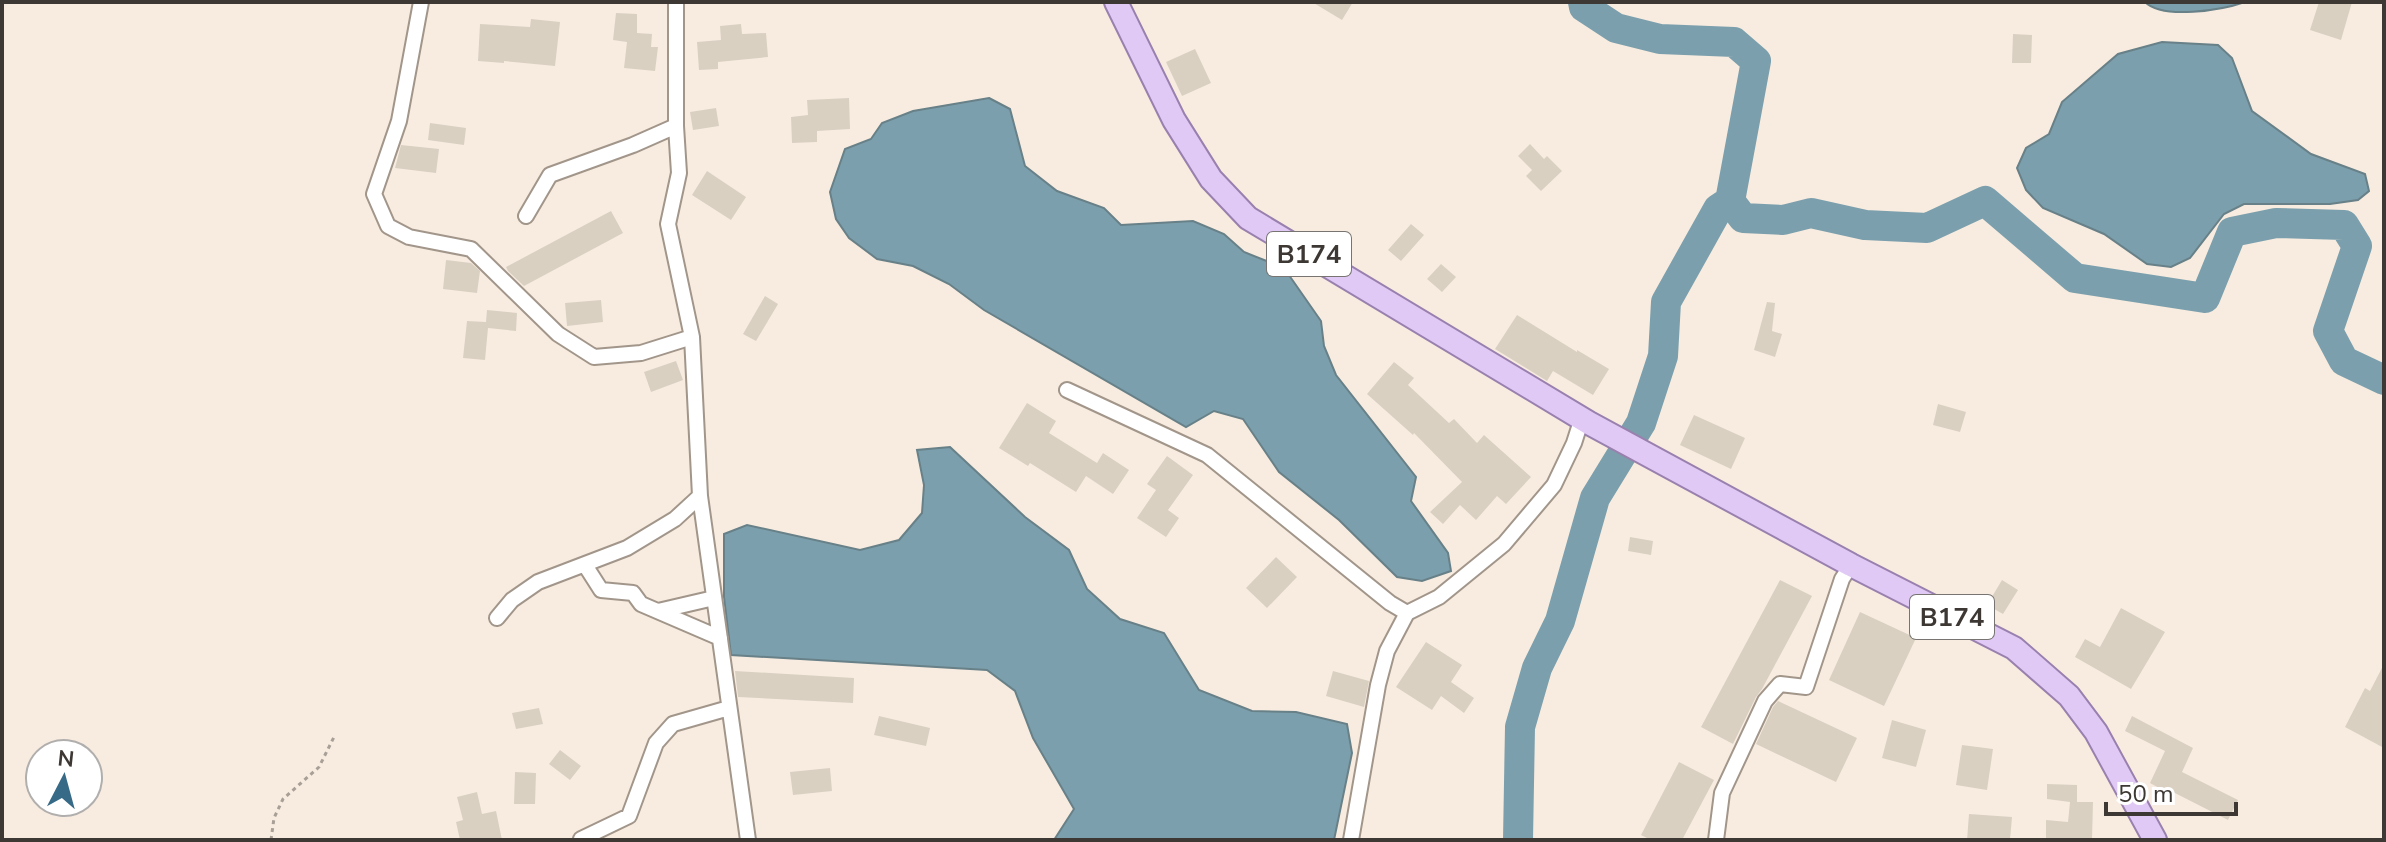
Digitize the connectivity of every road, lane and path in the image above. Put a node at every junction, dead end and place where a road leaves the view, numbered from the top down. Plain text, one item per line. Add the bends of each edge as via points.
1 (421, 2) edge
2 (676, 2) edge
3 (1116, 2) edge
4 (676, 126) junction
5 (526, 216) dead end
6 (692, 337) junction
7 (1067, 390) dead end
8 (1586, 420) junction
9 (700, 496) junction
10 (585, 565) junction
11 (1851, 565) junction
12 (714, 598) junction
13 (658, 611) junction
14 (1407, 613) junction
15 (497, 618) dead end
16 (720, 638) junction
17 (729, 708) junction
18 (334, 737) dead end
19 (581, 839) edge
20 (271, 840) edge
21 (748, 840) edge
22 (1351, 840) edge
23 (1716, 840) edge
24 (2155, 840) edge

1 - 6 street via 399,121 374,194 388,226 409,237 471,249 558,334 594,357 641,353
2 - 4 street
3 - 8 main road, B174 via 1174,120 1211,179 1248,218
4 - 5 street via 550,175
4 - 6 street via 679,173 668,224
6 - 9 street
7 - 14 street via 1207,455
8 - 11 main road, B174
8 - 14 street via 1554,485 1504,544 1439,597
9 - 10 street via 675,519 627,548
9 - 12 street
10 - 13 street via 601,590 633,593 641,604
10 - 15 street via 538,582
11 - 23 street via 1806,687 1780,684 1765,701 1722,793
11 - 24 main road, B174 via 2014,648 2069,696 2096,732
12 - 13 street
12 - 16 street
13 - 16 street
14 - 22 street via 1387,651 1378,685
16 - 17 street
17 - 19 street via 673,724 656,743 629,816
17 - 21 street
18 - 20 path via 319,767 283,799

